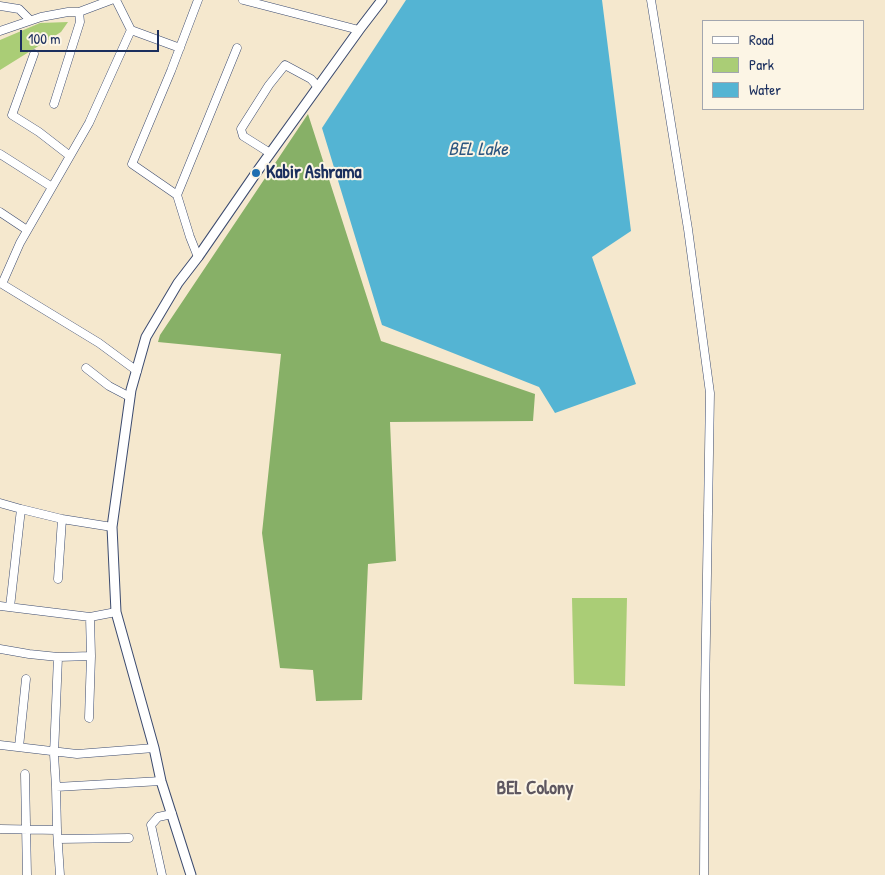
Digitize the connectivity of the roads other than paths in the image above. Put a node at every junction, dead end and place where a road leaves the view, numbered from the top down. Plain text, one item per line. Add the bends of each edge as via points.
1 (111, 0) edge
2 (116, 0) edge
3 (198, 0) edge
4 (244, 0) edge
5 (382, 0) edge
6 (651, 0) edge
7 (0, 6) edge
8 (79, 12) junction
9 (30, 20) junction
10 (131, 30) junction
11 (359, 30) junction
12 (0, 31) edge
13 (180, 48) junction
14 (237, 48) dead end
15 (34, 54) dead end
16 (318, 87) junction
17 (54, 104) dead end
18 (270, 153) junction
19 (0, 154) edge
20 (70, 156) junction
21 (52, 187) junction
22 (177, 195) junction
23 (0, 212) edge
24 (27, 230) junction
25 (198, 257) junction
26 (86, 368) dead end
27 (137, 371) junction
28 (130, 398) junction
29 (0, 503) edge
30 (21, 509) junction
31 (62, 519) junction
32 (112, 527) junction
33 (58, 579) dead end
34 (0, 606) edge
35 (10, 608) junction
36 (116, 612) junction
37 (90, 617) junction
38 (0, 649) edge
39 (91, 656) junction
40 (58, 657) junction
41 (26, 679) dead end
42 (89, 718) dead end
43 (0, 745) edge
44 (19, 747) junction
45 (154, 748) junction
46 (54, 751) junction
47 (26, 774) dead end
48 (161, 781) junction
49 (56, 786) junction
50 (172, 814) junction
51 (0, 829) edge
52 (26, 830) junction
53 (57, 835) junction
54 (129, 838) dead end
55 (27, 875) edge
56 (60, 875) edge
57 (162, 875) edge
58 (191, 875) edge
59 (704, 875) edge

1 - 8 street
2 - 10 street
3 - 13 street
4 - 11 street
5 - 11 street
6 - 59 street via 688,229 710,393
7 - 9 street via 19,9
8 - 9 street
8 - 17 street via 80,22
9 - 12 street
10 - 13 street
10 - 20 street via 89,123
11 - 16 street
13 - 22 street via 132,164
14 - 22 street
15 - 20 street via 12,114
16 - 18 street
16 - 18 street via 311,79 284,65 269,85 241,129 243,136
18 - 25 street
19 - 21 street
20 - 21 street
21 - 24 street
22 - 25 street
23 - 24 street
24 - 27 street via 2,284 99,343
25 - 27 street via 178,282 146,336
26 - 28 street
27 - 28 street
28 - 32 street
29 - 30 street
30 - 31 street
30 - 35 street
31 - 32 street
31 - 33 street
32 - 36 street
34 - 35 street
35 - 37 street
36 - 37 street
36 - 45 street
37 - 39 street
38 - 40 street
39 - 40 street
39 - 42 street
40 - 46 street
41 - 44 street
43 - 44 street
44 - 46 street
45 - 46 street via 77,754
45 - 48 street
46 - 49 street
47 - 52 street
48 - 49 street
48 - 50 street
49 - 53 street
50 - 57 street via 158,817 151,825
50 - 58 street
51 - 52 street
52 - 53 street
52 - 55 street
53 - 54 street
53 - 56 street

